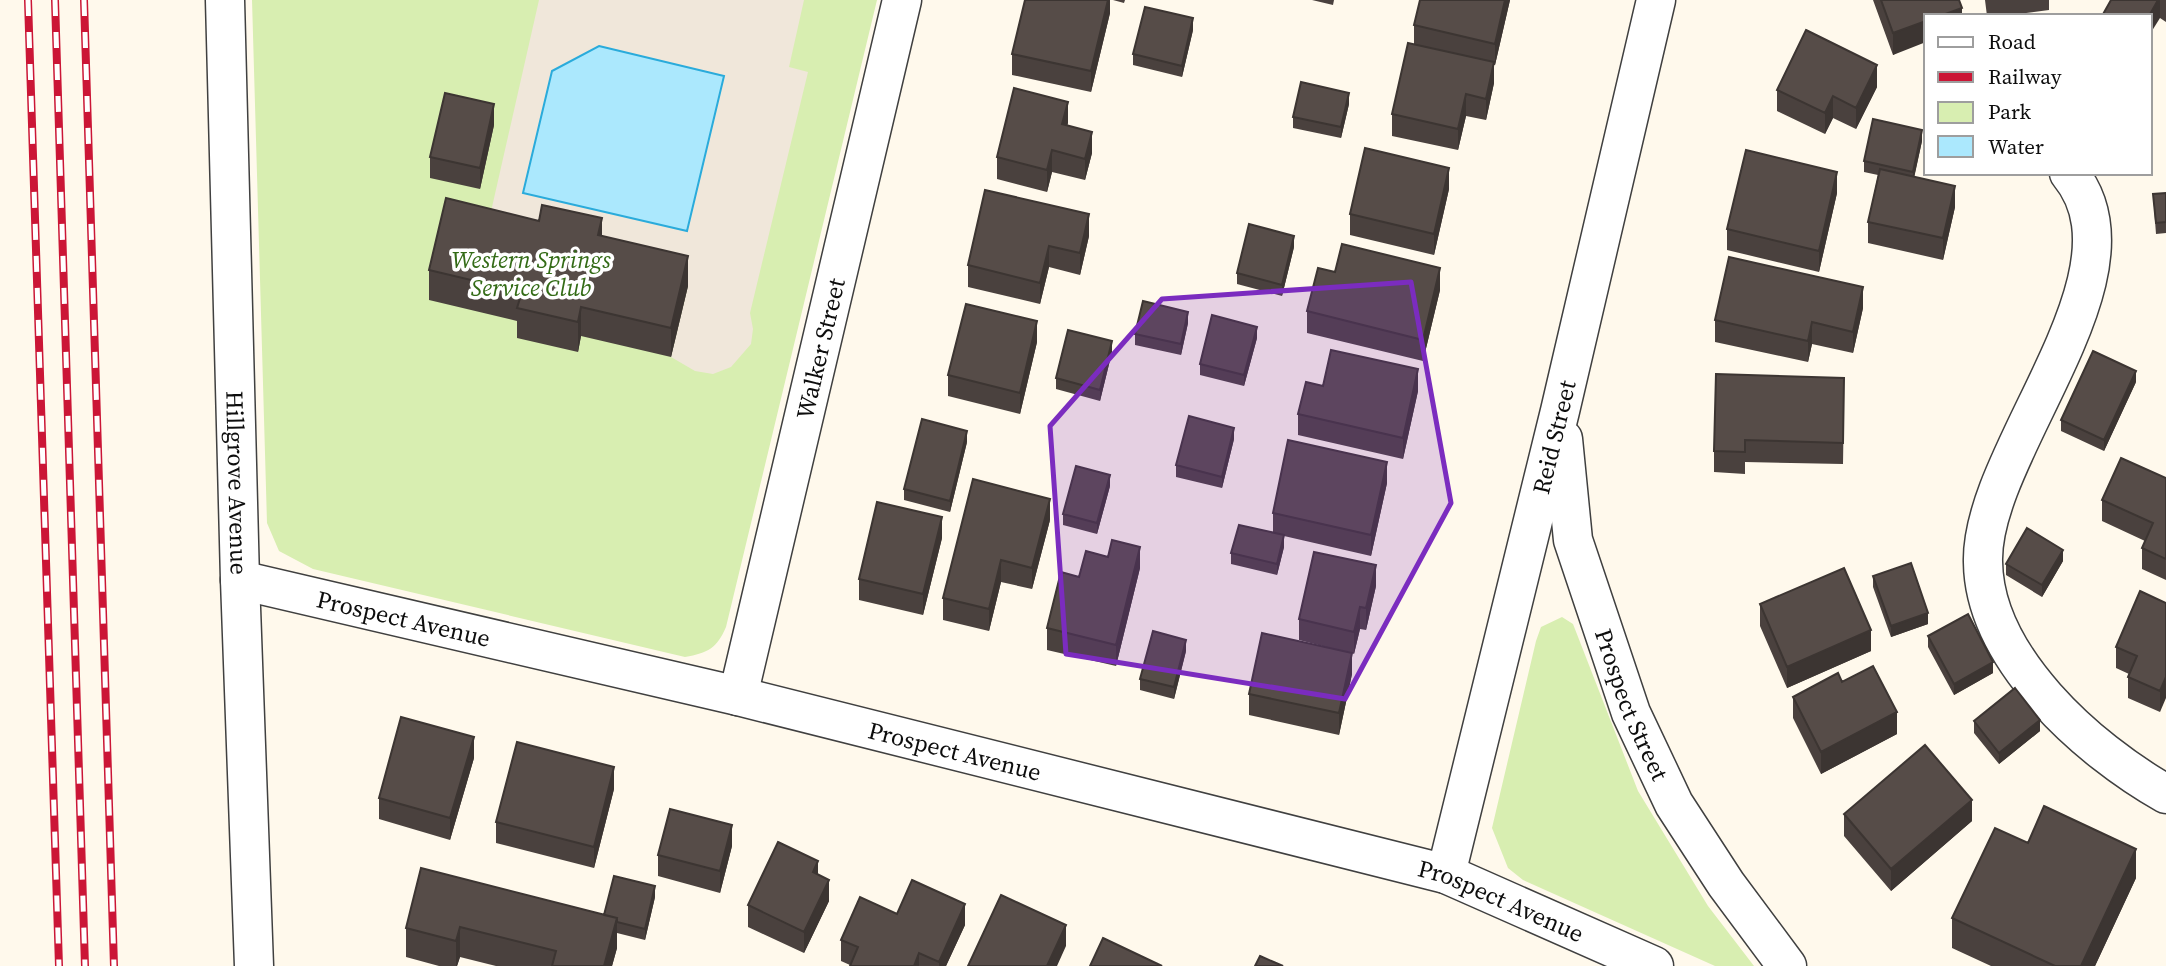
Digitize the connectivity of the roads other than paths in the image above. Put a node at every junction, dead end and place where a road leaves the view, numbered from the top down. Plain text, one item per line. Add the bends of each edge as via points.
1 (225, 0) edge
2 (902, 0) edge
3 (1656, 0) edge
4 (2070, 175) edge
5 (1560, 411) junction
6 (240, 580) junction
7 (738, 696) junction
8 (2166, 794) edge
9 (1446, 874) junction
10 (254, 966) edge
11 (1654, 966) edge
12 (1787, 966) edge

1 - 6 street, Hillgrove Avenue
2 - 7 street, Walker Street
3 - 5 street, Reid Street
4 - 8 street via 2078,184 2091,224 2091,262 2064,345 1994,502 1982,560 1985,587 1994,618 2039,689 2079,732 2132,775
5 - 9 street, Reid Street
5 - 12 street, Prospect Street via 1573,540 1631,712 1674,804
6 - 7 street, Prospect Avenue
6 - 10 street, Hillgrove Avenue
7 - 9 street, Prospect Avenue
9 - 11 street, Prospect Avenue

